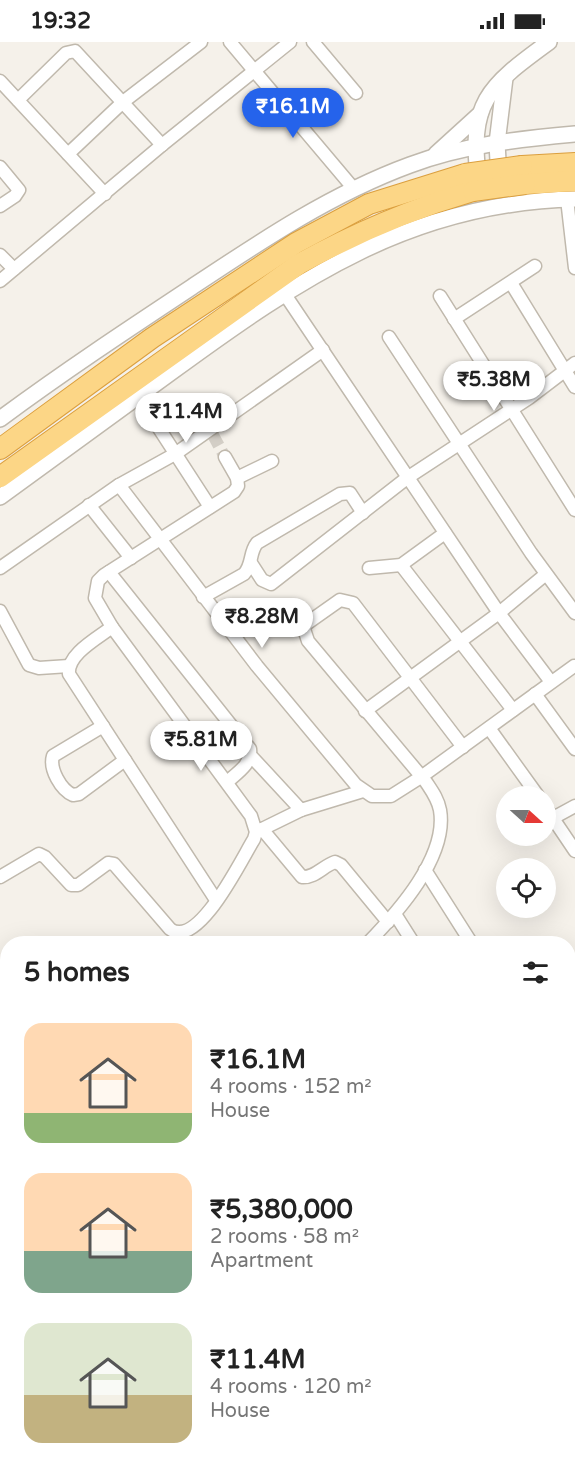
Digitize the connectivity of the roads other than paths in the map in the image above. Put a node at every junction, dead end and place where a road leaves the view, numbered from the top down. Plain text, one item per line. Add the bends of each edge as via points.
1 (201, 42) edge
2 (230, 42) edge
3 (290, 42) edge
4 (312, 42) edge
5 (549, 42) edge
6 (254, 70) junction
7 (505, 78) junction
8 (0, 81) edge
9 (356, 93) dead end
10 (18, 100) junction
11 (123, 102) junction
12 (481, 112) junction
13 (575, 134) edge
14 (497, 143) junction
15 (162, 145) junction
16 (474, 147) junction
17 (68, 154) junction
18 (431, 158) junction
19 (575, 163) edge
20 (0, 167) edge
21 (523, 175) junction
22 (575, 181) edge
23 (469, 183) junction
24 (354, 189) junction
25 (105, 194) junction
26 (571, 199) edge
27 (0, 206) edge
28 (502, 207) junction
29 (483, 210) junction
30 (0, 255) edge
31 (536, 266) dead end
32 (575, 268) edge
33 (14, 269) junction
34 (0, 281) edge
35 (511, 283) junction
36 (284, 293) junction
37 (440, 296) dead end
38 (454, 319) junction
39 (389, 338) dead end
40 (323, 350) junction
41 (575, 363) edge
42 (564, 370) junction
43 (575, 387) edge
44 (138, 396) junction
45 (510, 410) junction
46 (0, 419) edge
47 (459, 443) junction
48 (0, 449) edge
49 (175, 454) junction
50 (225, 457) tunnel mouth
51 (272, 461) dead end
52 (0, 477) edge
53 (237, 478) junction
54 (407, 478) junction
55 (119, 485) junction
56 (0, 497) edge
57 (89, 505) junction
58 (210, 507) junction
59 (575, 510) edge
60 (363, 513) junction
61 (445, 533) junction
62 (160, 539) junction
63 (130, 558) junction
64 (251, 563) junction
65 (401, 565) junction
66 (0, 568) edge
67 (369, 568) dead end
68 (109, 572) junction
69 (546, 574) junction
70 (203, 597) junction
71 (0, 611) edge
72 (499, 613) junction
73 (575, 613) edge
74 (112, 627) junction
75 (458, 641) junction
76 (69, 666) junction
77 (574, 666) edge
78 (411, 677) junction
79 (551, 682) junction
80 (535, 694) junction
81 (513, 710) junction
82 (365, 711) junction
83 (103, 726) junction
84 (489, 728) junction
85 (463, 747) junction
86 (575, 748) edge
87 (251, 756) junction
88 (125, 760) junction
89 (422, 777) junction
90 (227, 782) junction
91 (531, 786) edge
92 (363, 791) junction
93 (575, 806) edge
94 (301, 810) junction
95 (556, 811) edge
96 (556, 823) edge
97 (259, 830) junction
98 (575, 851) edge
99 (425, 870) junction
100 (0, 877) edge
101 (216, 900) junction
102 (391, 918) junction
103 (374, 936) edge
104 (407, 936) edge
105 (467, 936) edge

1 - 11 street
2 - 6 street
3 - 6 street
4 - 9 street
5 - 7 street
6 - 15 street
6 - 24 street
7 - 12 street via 489,93
7 - 14 street
8 - 10 street
10 - 11 street via 72,50
10 - 17 street
11 - 15 street
11 - 17 street
12 - 16 street
12 - 18 street
13 - 14 street
14 - 16 street
14 - 28 street
15 - 25 street
16 - 18 street
16 - 29 street
17 - 25 street
18 - 24 street
19 - 21 highway
20 - 27 street via 19,190
21 - 22 highway
21 - 23 highway, bridge
23 - 48 highway via 369,204 296,243 152,338
23 - 52 highway via 342,240 299,264
24 - 46 street via 240,255
25 - 33 street
26 - 28 street
26 - 32 street
28 - 29 street
29 - 36 street via 400,232 339,260
30 - 33 street
31 - 35 street
33 - 34 street
35 - 38 street
35 - 42 street
36 - 40 street
36 - 44 street
37 - 38 street
38 - 45 street
39 - 47 street
40 - 49 street
40 - 54 street
41 - 42 street
42 - 43 street
42 - 45 street
44 - 49 street
44 - 56 street
45 - 47 street
45 - 59 street
47 - 54 street
47 - 69 street
49 - 55 street
49 - 58 street
50 - 53 street
51 - 53 street
53 - 58 street via 234,492
54 - 60 street
54 - 61 street
55 - 57 street
55 - 62 street
57 - 63 street
57 - 66 street
58 - 62 street
60 - 64 street via 271,584 262,580
60 - 64 street via 350,493 340,494 257,543
61 - 65 street
61 - 72 street
62 - 63 street
62 - 70 street
63 - 68 street
64 - 70 street via 244,574
65 - 67 street
65 - 75 street
68 - 74 street via 98,582 95,598
68 - 87 street via 245,743
69 - 72 street
69 - 73 street
70 - 92 street
71 - 76 street via 28,665
72 - 75 street
72 - 79 street
74 - 76 street via 73,658
74 - 90 street
75 - 78 street
75 - 81 street
76 - 83 street via 73,682
77 - 79 street
78 - 82 street
78 - 82 street via 353,603 333,603 306,624 305,635
78 - 85 street
79 - 80 street
80 - 81 street
80 - 86 street
81 - 84 street
82 - 89 street
83 - 88 street
83 - 88 street via 53,756 52,767 64,789 79,794
84 - 85 street
84 - 91 street
85 - 89 street
87 - 90 street
87 - 94 street
88 - 101 street
89 - 92 street via 391,796 372,796
89 - 99 street via 436,796 441,829
90 - 97 street
92 - 94 street
93 - 95 street
94 - 97 street
96 - 98 street
97 - 101 street
97 - 102 street via 302,877 310,877 335,862 341,865
99 - 102 street
99 - 105 street
100 - 101 street via 39,854 71,885 78,885 108,863 114,864 176,934 192,930
102 - 103 street
102 - 104 street

